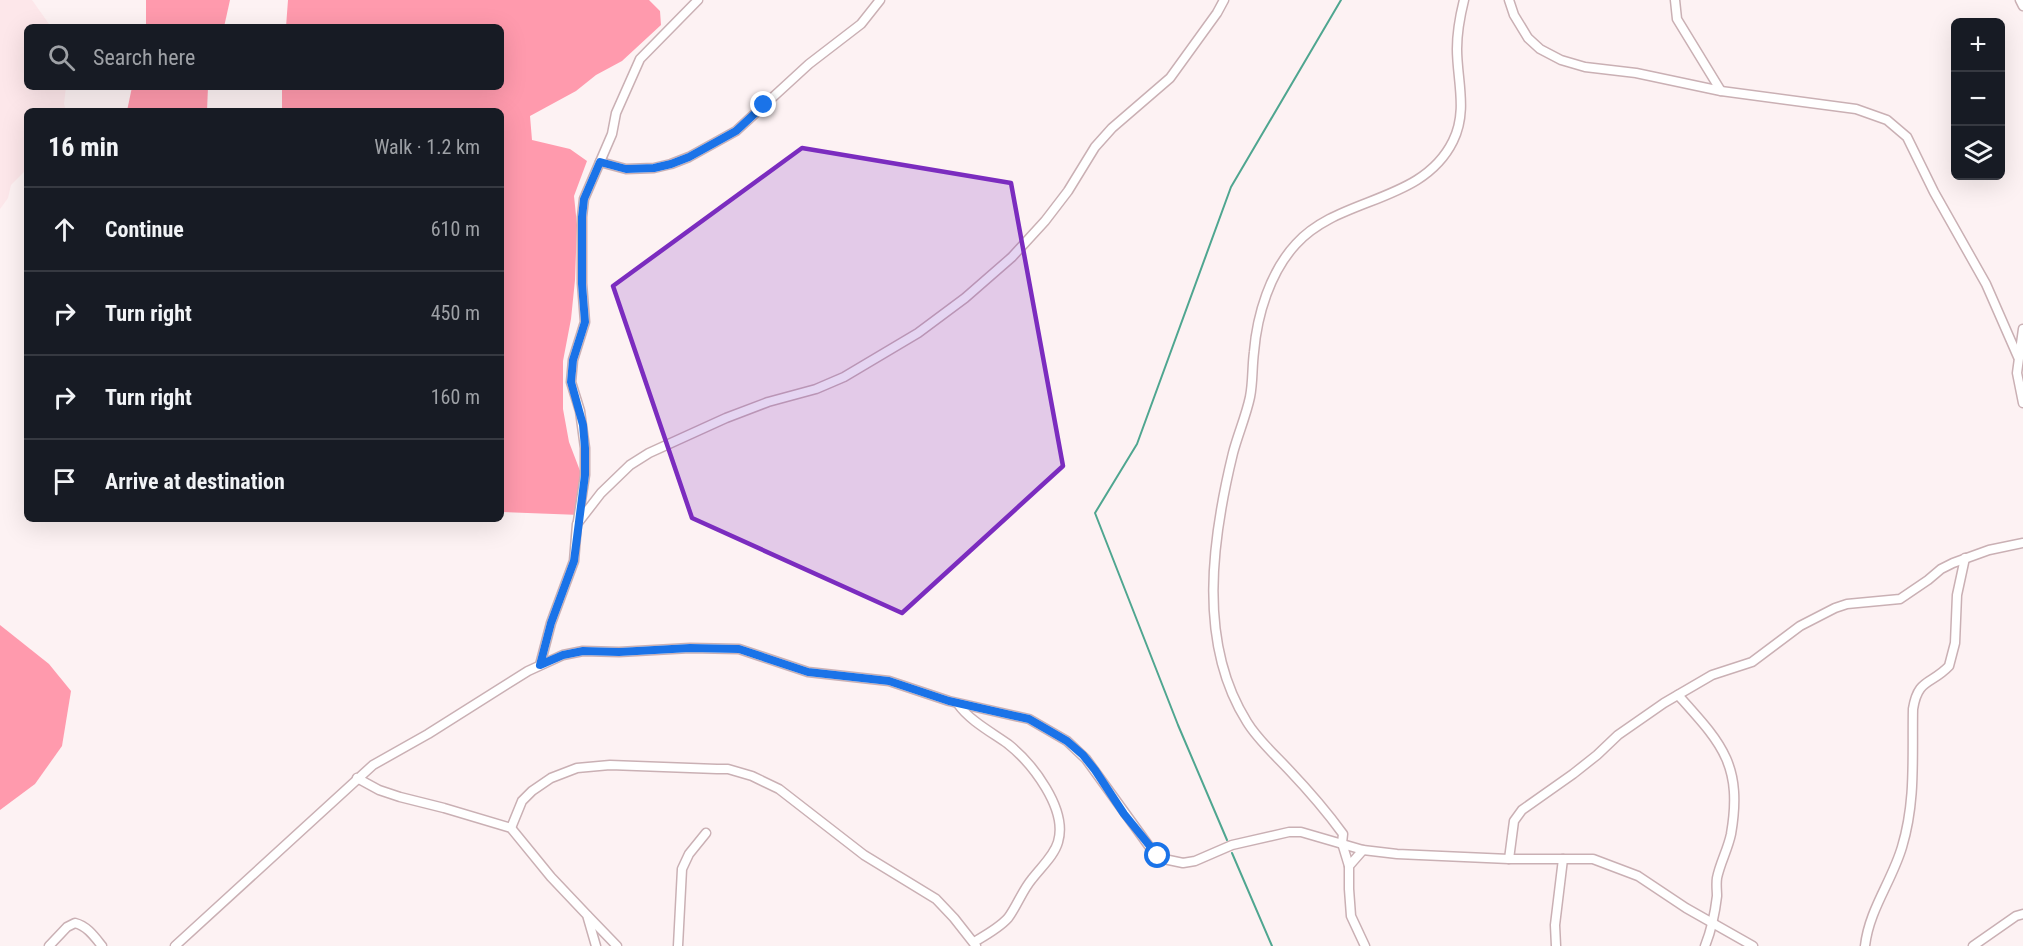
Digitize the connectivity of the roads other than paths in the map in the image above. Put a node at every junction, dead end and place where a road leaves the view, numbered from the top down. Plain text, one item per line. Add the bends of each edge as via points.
1 (699, 0) edge
2 (880, 0) edge
3 (1224, 0) edge
4 (1464, 0) edge
5 (1509, 0) edge
6 (1675, 0) edge
7 (2020, 0) edge
8 (2023, 6) edge
9 (1721, 91) junction
10 (600, 162) junction
11 (2023, 329) edge
12 (2018, 357) junction
13 (2023, 403) edge
14 (577, 524) junction
15 (2023, 543) edge
16 (1965, 558) junction
17 (540, 665) junction
18 (1678, 695) junction
19 (958, 704) junction
20 (357, 778) junction
21 (511, 828) junction
22 (706, 833) dead end
23 (1342, 843) junction
24 (1363, 850) junction
25 (1509, 859) junction
26 (1563, 859) junction
27 (1349, 866) junction
28 (2023, 914) edge
29 (586, 915) junction
30 (1712, 923) junction
31 (975, 944) edge
32 (49, 946) edge
33 (102, 946) edge
34 (176, 946) edge
35 (596, 946) edge
36 (617, 946) edge
37 (678, 946) edge
38 (1365, 946) edge
39 (1556, 946) edge
40 (1705, 946) edge
41 (1753, 946) edge
42 (1865, 946) edge
43 (1973, 946) edge

1 - 10 street via 640,59
2 - 10 street via 861,24 809,64 736,131 689,157 654,168 626,169
3 - 14 street via 1170,78 1112,128 1045,221 1012,257 965,298 918,333 844,377 734,415 649,453 601,493
4 - 23 street via 1457,49 1461,124 1445,155 1425,176 1311,230 1278,268 1257,331 1251,391 1221,512 1214,608 1224,666 1236,701 1247,723 1339,828
5 - 9 street via 1528,39 1561,60
6 - 9 street via 1677,19
7 - 8 street
9 - 12 street via 1856,109 1887,120 1902,131 1986,284
10 - 14 street via 584,199 585,322 573,360 571,382 585,448
11 - 12 street
12 - 13 street
14 - 17 street via 574,561
15 - 16 street
16 - 18 street via 1941,569 1900,599 1847,604 1818,616 1752,662 1712,675
16 - 42 street via 1949,666 1922,686 1915,698 1912,805 1897,861 1872,916
17 - 19 street via 583,651 739,649 808,672 901,684
17 - 20 street via 372,765
18 - 25 street via 1634,723 1589,762 1522,810 1514,821
18 - 30 street via 1726,755 1734,789 1731,835 1717,878
19 - 23 street via 1029,719 1067,741 1095,770 1154,853 1164,859 1195,861 1232,845 1289,832 1314,834
19 - 31 street via 1011,747 1037,776 1060,822 1054,851 1006,920
20 - 21 street via 400,797
20 - 34 street
21 - 29 street
21 - 31 street via 522,801 532,791 551,778 584,766 738,771 768,783 864,855 927,893
22 - 37 street via 682,869
23 - 24 street
23 - 27 street
24 - 25 street
24 - 27 street
25 - 26 street
26 - 30 street via 1593,859 1630,872
26 - 39 street
27 - 38 street via 1351,916
28 - 43 street
29 - 35 street
29 - 36 street
30 - 40 street
30 - 41 street
32 - 33 street via 75,923 82,924

